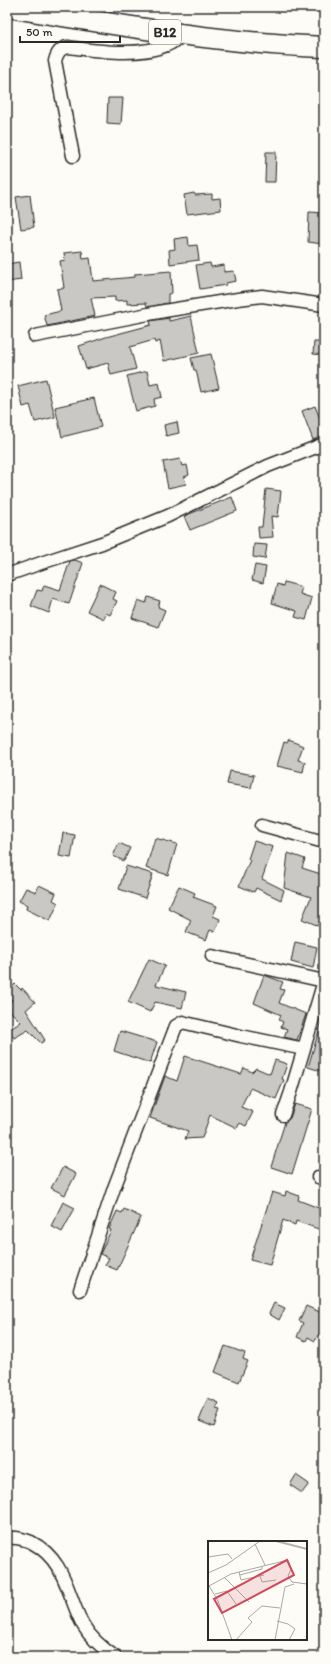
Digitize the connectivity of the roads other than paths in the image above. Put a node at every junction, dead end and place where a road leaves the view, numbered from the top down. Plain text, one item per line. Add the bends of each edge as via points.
1 (7, 7) edge
2 (182, 34) junction
3 (324, 46) edge
4 (72, 156) dead end
5 (324, 305) edge
6 (35, 336) dead end
7 (324, 444) edge
8 (7, 575) edge
9 (262, 825) dead end
10 (324, 842) edge
11 (212, 956) dead end
12 (324, 981) edge
13 (304, 1049) junction
14 (283, 1115) dead end
15 (80, 1290) dead end
16 (7, 1538) edge
17 (115, 1657) edge

1 - 2 highway, B12
2 - 3 highway, B12 via 254,43
2 - 4 street via 169,44 154,50 117,52 68,47 60,51 55,61
5 - 6 street via 262,296 164,311
7 - 8 street via 268,466 168,516 102,543
9 - 10 street
11 - 12 street
12 - 13 street
13 - 14 street
13 - 15 street via 183,1022 176,1026 114,1188
16 - 17 street via 25,1540 36,1545 50,1557 61,1573 83,1625 94,1641

